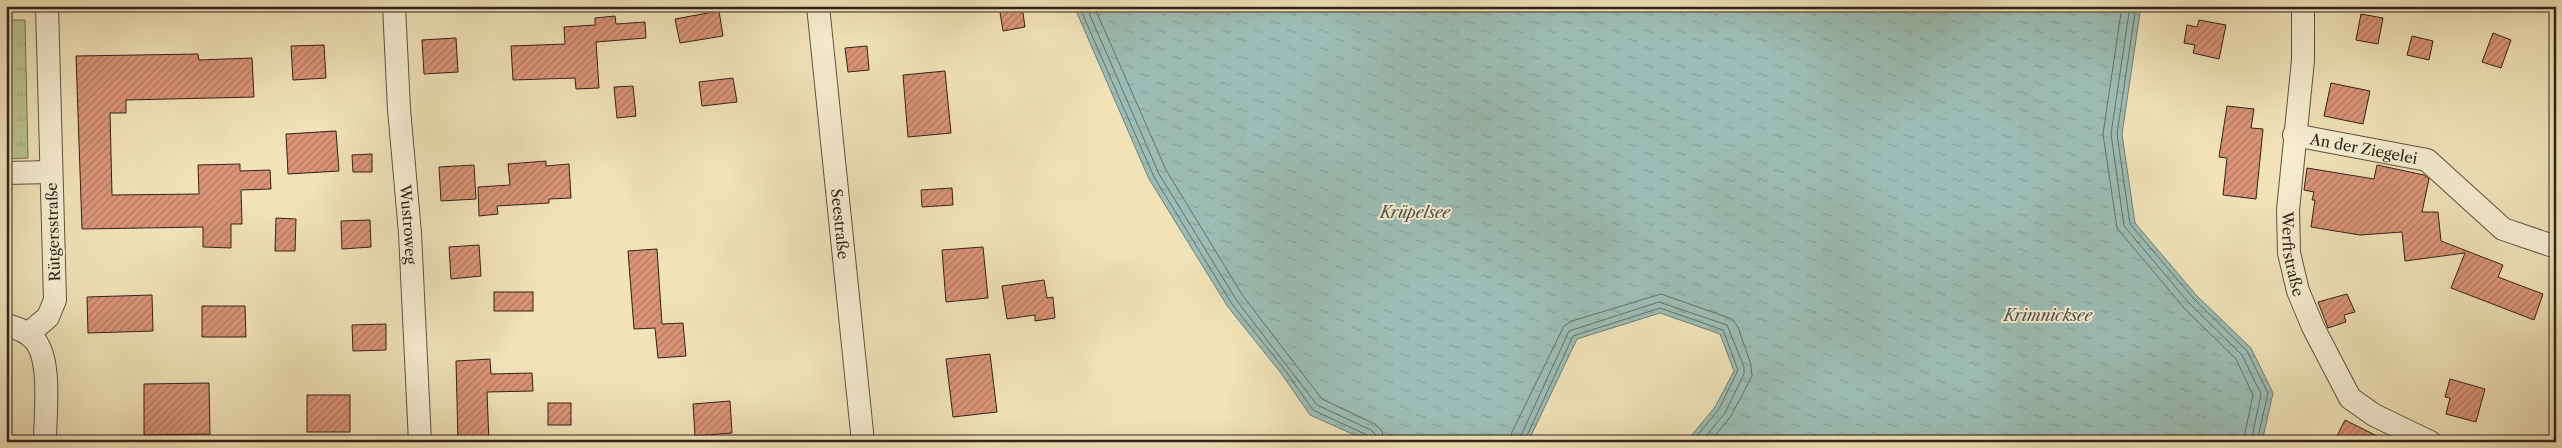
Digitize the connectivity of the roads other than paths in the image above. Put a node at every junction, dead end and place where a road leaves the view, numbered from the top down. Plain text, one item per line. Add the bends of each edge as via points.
1 (47, 6) edge
2 (394, 6) edge
3 (818, 6) edge
4 (2303, 6) edge
5 (2294, 135) junction
6 (52, 172) junction
7 (6, 173) edge
8 (2556, 247) edge
9 (6, 325) edge
10 (28, 334) junction
11 (45, 442) edge
12 (420, 442) edge
13 (863, 442) edge
14 (2430, 442) edge

1 - 6 street, Rütgersstraße
2 - 12 street, Wustroweg
3 - 13 street, Seestraße
4 - 5 street, Werftstraße via 2303,60
5 - 8 street, An der Ziegelei via 2427,160 2503,228
5 - 14 street, Werftstraße via 2288,210 2289,253 2298,291 2313,327 2350,398 2374,415
6 - 7 street
6 - 10 street, Rütgersstraße via 55,300 48,317
9 - 10 street
10 - 11 street via 38,345 45,366

